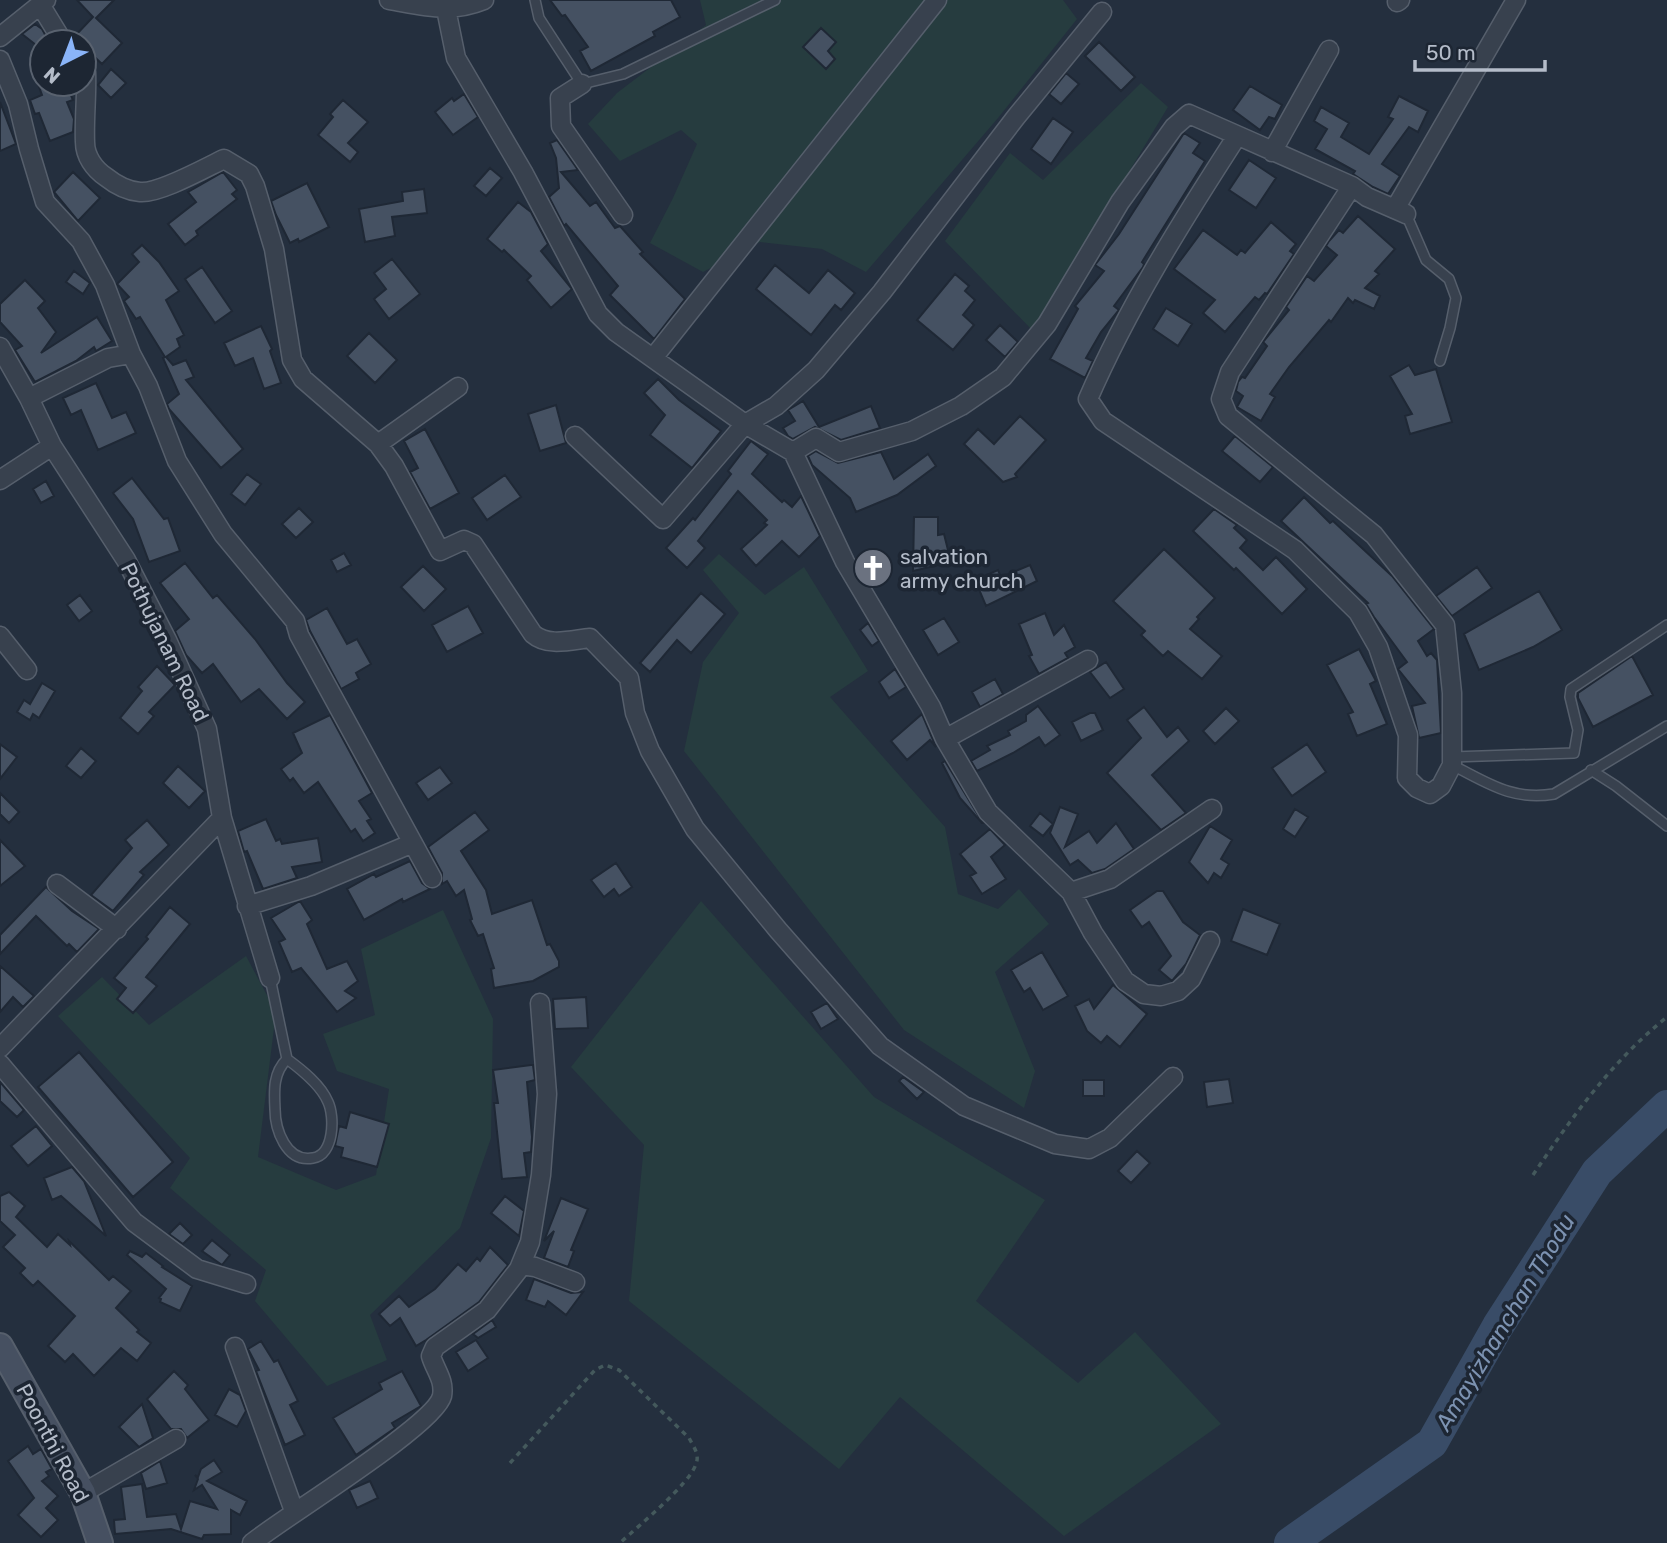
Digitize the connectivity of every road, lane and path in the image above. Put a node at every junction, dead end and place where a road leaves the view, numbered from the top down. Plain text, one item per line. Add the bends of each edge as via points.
1 (389, 0) edge
2 (484, 0) edge
3 (535, 0) edge
4 (775, 0) edge
5 (937, 0) edge
6 (1516, 0) edge
7 (43, 3) edge
8 (446, 9) junction
9 (1102, 12) dead end
10 (56, 28) edge
11 (0, 37) edge
12 (1329, 50) dead end
13 (0, 60) edge
14 (582, 84) junction
15 (87, 98) edge
16 (1237, 136) junction
17 (1272, 152) junction
18 (1352, 186) junction
19 (1406, 214) junction
20 (623, 215) dead end
21 (0, 347) edge
22 (131, 354) junction
23 (653, 358) junction
24 (1440, 361) dead end
25 (458, 387) dead end
26 (29, 398) junction
27 (745, 424) junction
28 (575, 436) dead end
29 (378, 444) junction
30 (52, 446) junction
31 (793, 452) junction
32 (0, 480) edge
33 (1667, 625) edge
34 (0, 636) edge
35 (1088, 660) dead end
36 (27, 670) dead end
37 (1667, 726) edge
38 (945, 739) junction
39 (1452, 761) junction
40 (1591, 771) junction
41 (1212, 808) dead end
42 (222, 818) junction
43 (1667, 826) edge
44 (412, 843) junction
45 (432, 878) dead end
46 (57, 884) dead end
47 (1071, 892) junction
48 (247, 905) junction
49 (117, 929) junction
50 (1210, 941) dead end
51 (270, 978) joint
52 (540, 1003) dead end
53 (1667, 1017) edge
54 (0, 1048) edge
55 (287, 1059) junction
56 (0, 1064) edge
57 (1173, 1077) dead end
58 (1533, 1175) dead end
59 (520, 1265) junction
60 (575, 1282) dead end
61 (246, 1284) dead end
62 (0, 1346) edge
63 (235, 1348) dead end
64 (176, 1439) dead end
65 (510, 1463) dead end
66 (83, 1493) junction
67 (295, 1511) junction
68 (100, 1543) edge
69 (252, 1543) edge
70 (620, 1543) edge

1 - 8 street
2 - 8 street
3 - 14 lane via 539,19
4 - 14 lane via 623,74
5 - 23 street
6 - 19 street via 1395,209
7 - 10 street
7 - 11 street
8 - 23 street via 456,58 523,172 597,314
9 - 27 street via 883,292 816,370 776,406
12 - 17 street
13 - 22 street via 18,104 45,202 81,241 105,285
14 - 20 street via 561,98 561,126
15 - 29 street via 85,145 94,169 126,189 143,192 179,181 224,159 249,174 274,249 292,360 303,379
16 - 17 street
16 - 31 street via 1189,114 1174,127 1120,202 1048,324 1003,377 912,432 839,452 816,438
16 - 39 street via 1173,235 1088,399 1103,421 1295,550 1358,612 1378,647 1408,735 1407,778 1417,788 1430,794 1441,786
17 - 18 street
18 - 19 street
18 - 39 street via 1230,372 1221,399 1228,416 1374,535 1445,625
19 - 24 lane via 1426,260 1449,279 1455,298
21 - 26 street, Pothujanam Road
22 - 26 street via 108,358
22 - 44 street via 177,461 223,534 295,621
23 - 27 street
25 - 29 street
26 - 30 street, Pothujanam Road
27 - 28 street via 663,519
27 - 31 street
29 - 57 street via 440,551 464,540 473,544 533,634 547,642 590,638 629,678 635,712 650,751 695,829 880,1046 964,1105 1055,1144 1089,1149 1110,1138
30 - 32 street
30 - 42 street, Pothujanam Road via 126,560 208,729
31 - 38 street via 845,562 932,707
33 - 39 lane via 1571,689 1578,730 1574,753
34 - 36 street
35 - 38 street
37 - 40 lane
38 - 47 street via 988,812
39 - 40 lane via 1501,790 1533,797 1554,794
40 - 43 lane
41 - 47 street via 1110,878
42 - 48 street, Pothujanam Road
42 - 49 street
44 - 45 street
44 - 48 street via 311,886
46 - 49 street
47 - 50 street via 1125,981 1144,994 1178,991 1191,979
48 - 51 street, Pothujanam Road
49 - 54 street
51 - 55 lane
52 - 59 street via 547,1094 541,1175 530,1242
53 - 58 path via 1641,1038 1577,1110
55 - 55 lane via 323,1092 332,1114 329,1141 315,1158 293,1153 282,1142 275,1124 274,1086
56 - 61 street via 134,1222 197,1269
59 - 60 street
59 - 67 street via 487,1310 435,1347 431,1356 443,1382 441,1398 429,1416
62 - 66 main road, Poonthi Road
63 - 67 street
64 - 66 street
65 - 70 path via 595,1370 605,1365 619,1370 689,1438 697,1462 686,1480
66 - 68 main road, Poonthi Road
67 - 69 street

